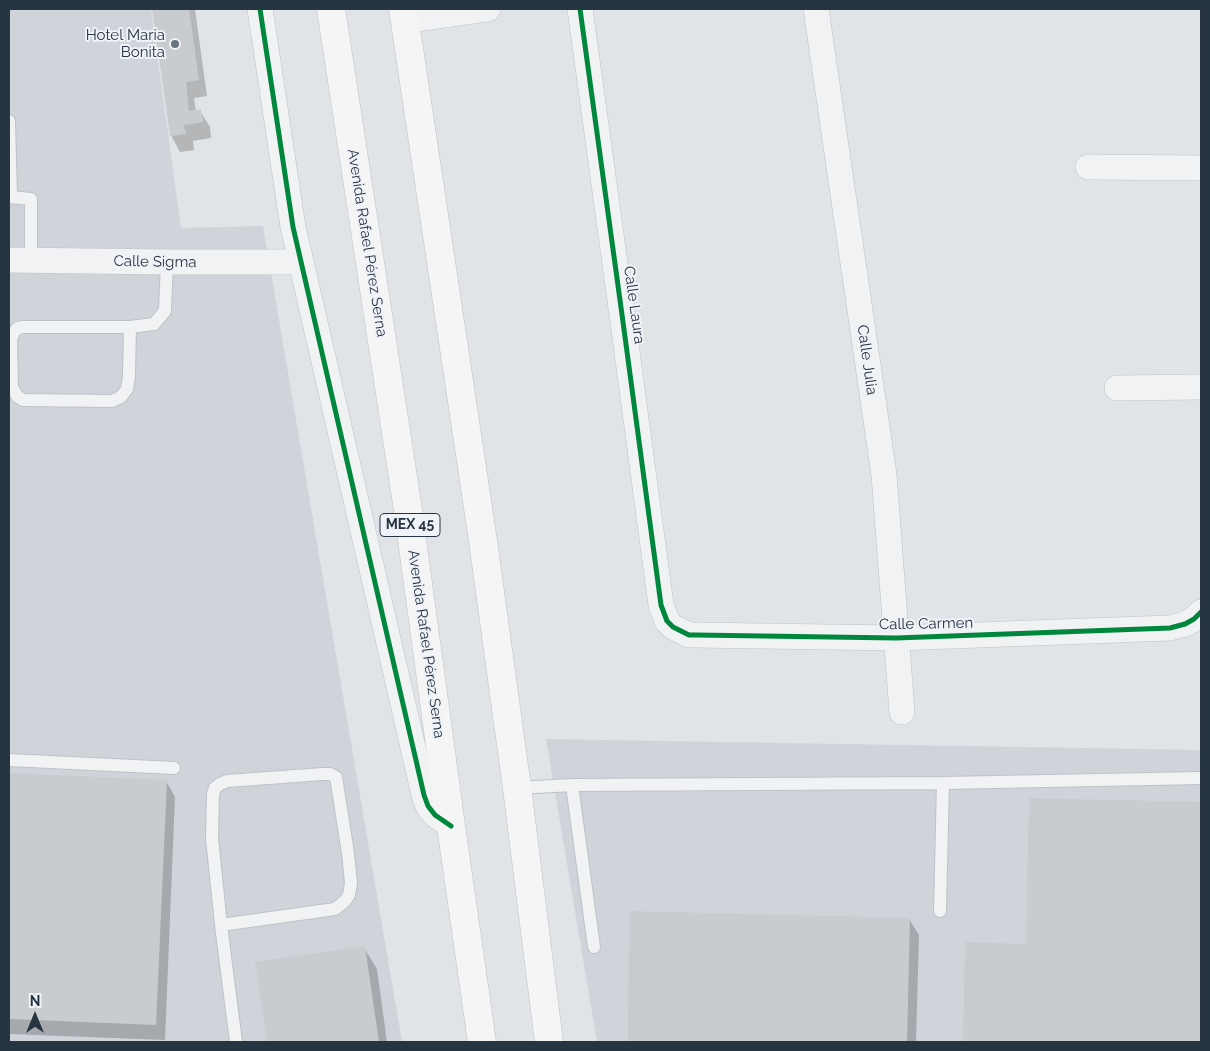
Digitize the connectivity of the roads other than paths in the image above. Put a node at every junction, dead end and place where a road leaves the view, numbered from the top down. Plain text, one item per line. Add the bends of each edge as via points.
1 (260, 9) edge
2 (331, 9) edge
3 (488, 9) edge
4 (580, 9) edge
5 (816, 9) edge
6 (404, 15) edge
7 (9, 121) edge
8 (1088, 167) dead end
9 (1201, 168) edge
10 (10, 197) edge
11 (20, 260) edge
12 (166, 262) junction
13 (301, 262) junction
14 (130, 327) junction
15 (1201, 387) edge
16 (1117, 388) dead end
17 (661, 605) joint
18 (1201, 612) edge
19 (896, 638) junction
20 (902, 712) dead end
21 (9, 760) edge
22 (174, 768) dead end
23 (1201, 778) edge
24 (943, 783) junction
25 (572, 785) junction
26 (517, 788) junction
27 (451, 826) junction
28 (940, 911) dead end
29 (221, 925) junction
30 (594, 947) dead end
31 (234, 1038) edge
32 (482, 1042) edge
33 (549, 1042) edge

1 - 13 street
2 - 27 main road, Avenida Rafael Pérez Serna / MEX 45 via 408,510
3 - 6 street
4 - 17 street, Calle Laura
5 - 19 street, Calle Julia via 884,475
6 - 26 main road
7 - 10 lane
8 - 9 street
10 - 11 lane via 31,199
11 - 12 street, Calle Sigma
12 - 13 street, Calle Sigma
12 - 14 lane via 165,310 154,324
13 - 27 street via 424,795 435,815
14 - 14 lane via 127,389 112,402 23,400 12,388 11,339 18,328
15 - 16 street
17 - 19 street, Calle Carmen via 667,621 689,635
18 - 19 street, Calle Carmen via 1185,624 1170,628
19 - 20 street, Calle Julia
21 - 22 lane
23 - 24 lane
24 - 25 lane
24 - 28 lane
25 - 26 lane
25 - 30 lane
26 - 33 main road
27 - 32 main road, Avenida Rafael Pérez Serna / MEX 45
29 - 29 lane via 334,909 346,901 351,883 336,777 323,774 227,781 215,788 212,838
29 - 31 lane

